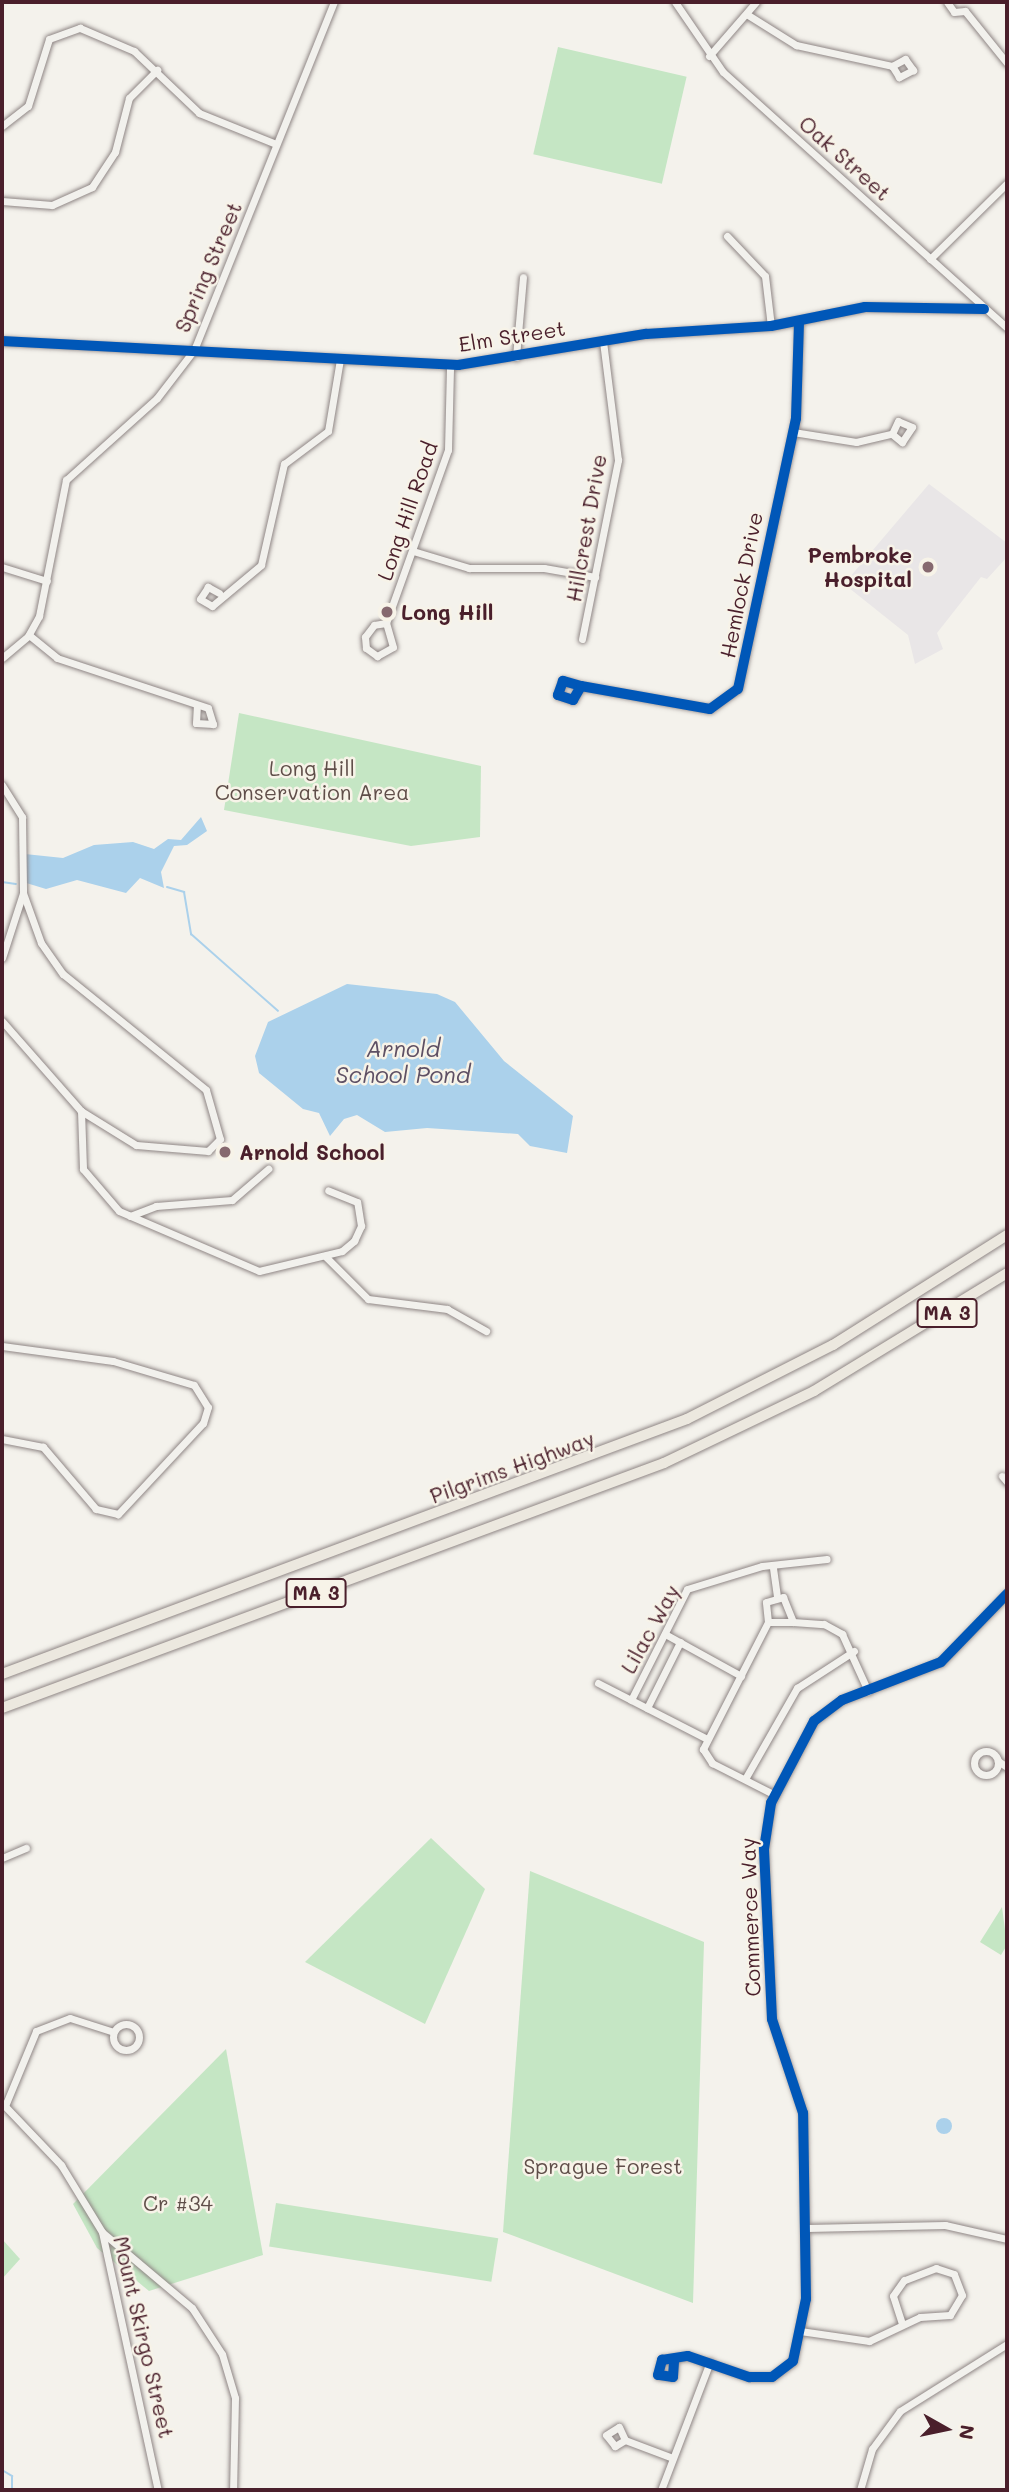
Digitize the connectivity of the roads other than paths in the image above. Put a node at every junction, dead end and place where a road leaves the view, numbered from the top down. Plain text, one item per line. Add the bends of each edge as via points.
1 (334, 2) edge
2 (675, 2) edge
3 (756, 2) edge
4 (947, 2) edge
5 (968, 2) edge
6 (965, 10) junction
7 (748, 15) junction
8 (709, 56) junction
9 (1007, 63) edge
10 (892, 66) dead end
11 (157, 70) junction
12 (2, 126) edge
13 (276, 144) junction
14 (1007, 183) edge
15 (2, 201) edge
16 (727, 236) dead end
17 (930, 259) junction
18 (523, 277) dead end
19 (984, 309) junction
20 (799, 321) junction
21 (771, 326) junction
22 (1007, 328) edge
23 (2, 341) edge
24 (603, 341) junction
25 (194, 349) junction
26 (516, 357) junction
27 (340, 359) junction
28 (450, 366) junction
29 (793, 432) junction
30 (892, 434) dead end
31 (413, 551) junction
32 (2, 567) edge
33 (595, 577) junction
34 (47, 581) junction
35 (219, 593) dead end
36 (386, 623) junction
37 (29, 635) junction
38 (582, 639) dead end
39 (2, 658) edge
40 (581, 686) dead end
41 (197, 705) dead end
42 (2, 785) edge
43 (23, 893) junction
44 (2, 958) edge
45 (2, 1021) edge
46 (81, 1111) junction
47 (268, 1169) dead end
48 (328, 1190) dead end
49 (129, 1216) junction
50 (1007, 1235) edge
51 (325, 1256) junction
52 (1007, 1273) edge
53 (486, 1331) dead end
54 (2, 1346) edge
55 (2, 1438) edge
56 (827, 1559) dead end
57 (773, 1568) junction
58 (1007, 1594) edge
59 (777, 1597) junction
60 (768, 1622) junction
61 (793, 1622) junction
62 (665, 1634) junction
63 (680, 1642) junction
64 (854, 1651) junction
65 (2, 1674) edge
66 (741, 1676) junction
67 (598, 1683) dead end
68 (868, 1691) junction
69 (631, 1700) junction
70 (2, 1708) edge
71 (647, 1708) junction
72 (707, 1739) junction
73 (998, 1761) dead end
74 (1007, 1767) edge
75 (745, 1779) junction
76 (775, 1795) junction
77 (26, 1848) dead end
78 (2, 1858) edge
79 (114, 2032) dead end
80 (3, 2105) edge
81 (807, 2228) junction
82 (102, 2232) junction
83 (1007, 2239) edge
84 (902, 2324) junction
85 (800, 2331) junction
86 (1007, 2344) edge
87 (674, 2362) dead end
88 (710, 2362) junction
89 (625, 2440) dead end
90 (673, 2458) junction
91 (158, 2490) edge
92 (233, 2490) edge
93 (661, 2490) edge
94 (860, 2490) edge

1 - 13 street, Spring Street
2 - 8 street, Oak Street
3 - 7 street
4 - 6 street via 954,12
5 - 6 street
6 - 9 street
7 - 8 street
7 - 10 street via 796,45
8 - 17 street, Oak Street
11 - 12 street via 105,35 63,30 43,49 28,106
11 - 13 street via 199,113
11 - 15 street via 129,98 115,152 92,187 52,205
13 - 25 street, Spring Street
14 - 17 street
16 - 21 street via 765,276
17 - 19 street, Oak Street
18 - 26 street
19 - 20 street, Elm Street via 875,306
19 - 22 street, Oak Street
20 - 21 street, Elm Street
20 - 29 street, Hemlock Drive
21 - 24 street, Elm Street
23 - 25 street, Elm Street
24 - 26 street, Elm Street
24 - 33 street, Hillcrest Drive via 619,452
25 - 27 street, Elm Street
25 - 34 street, Spring Street via 158,398 66,480 56,507
26 - 28 street, Elm Street
27 - 28 street, Elm Street
27 - 35 street via 328,431 284,464 261,565
28 - 31 street, Long Hill Road via 450,440
29 - 30 street via 856,442
29 - 40 street, Hemlock Drive via 733,696 716,708 698,709
31 - 33 street via 469,569 544,568
31 - 36 street, Long Hill Road
32 - 34 street
33 - 38 street, Hillcrest Drive
34 - 37 street, Spring Street
36 - 36 street, Long Hill Road via 395,642 388,654 377,656 366,648 365,637 372,626
37 - 39 street
37 - 41 street via 57,658
42 - 43 street via 22,817
43 - 44 street
43 - 46 street via 41,943 63,974 206,1090 220,1139 208,1151 135,1145
45 - 46 street
46 - 49 street via 83,1169 105,1200
47 - 49 street via 232,1200 156,1206
48 - 51 street via 353,1197 362,1218 349,1247
49 - 51 street via 254,1271
50 - 65 highway, Pilgrims Highway / MA 3 via 833,1345 687,1419
51 - 53 street via 368,1300 447,1309
52 - 70 highway, MA 3 via 826,1384 664,1463
54 - 55 street via 113,1361 194,1385 208,1406 203,1423 118,1514 96,1509 43,1447
56 - 57 street, Lilac Way
57 - 59 street
57 - 62 street, Lilac Way via 762,1566 687,1590
58 - 68 street, Commerce Way via 941,1662
59 - 60 street via 764,1610
59 - 61 street via 788,1601
60 - 61 street
60 - 66 street
61 - 64 street via 834,1628
62 - 63 street
62 - 69 street, Lilac Way
63 - 66 street
63 - 71 street
64 - 68 street
64 - 75 street via 797,1688
66 - 72 street
67 - 69 street
68 - 76 street, Commerce Way via 814,1721
69 - 71 street
71 - 72 street
72 - 75 street via 705,1756
73 - 74 street
75 - 76 street
76 - 81 street, Commerce Way via 764,1849 772,2019 803,2113
77 - 78 street
79 - 80 street via 70,2018 36,2031
80 - 82 street, Mount Skirgo Street via 55,2157
81 - 83 street via 945,2225
81 - 85 street, Commerce Way
82 - 91 street, Mount Skirgo Street
82 - 92 street via 192,2308 222,2354 235,2398
84 - 84 street via 893,2296 904,2280 936,2268 954,2274 962,2295 950,2315
84 - 85 street via 869,2342
85 - 88 street, Commerce Way via 793,2361 772,2378
86 - 94 street via 900,2411 872,2449
87 - 88 street via 688,2356
88 - 90 street
89 - 90 street
90 - 93 street

